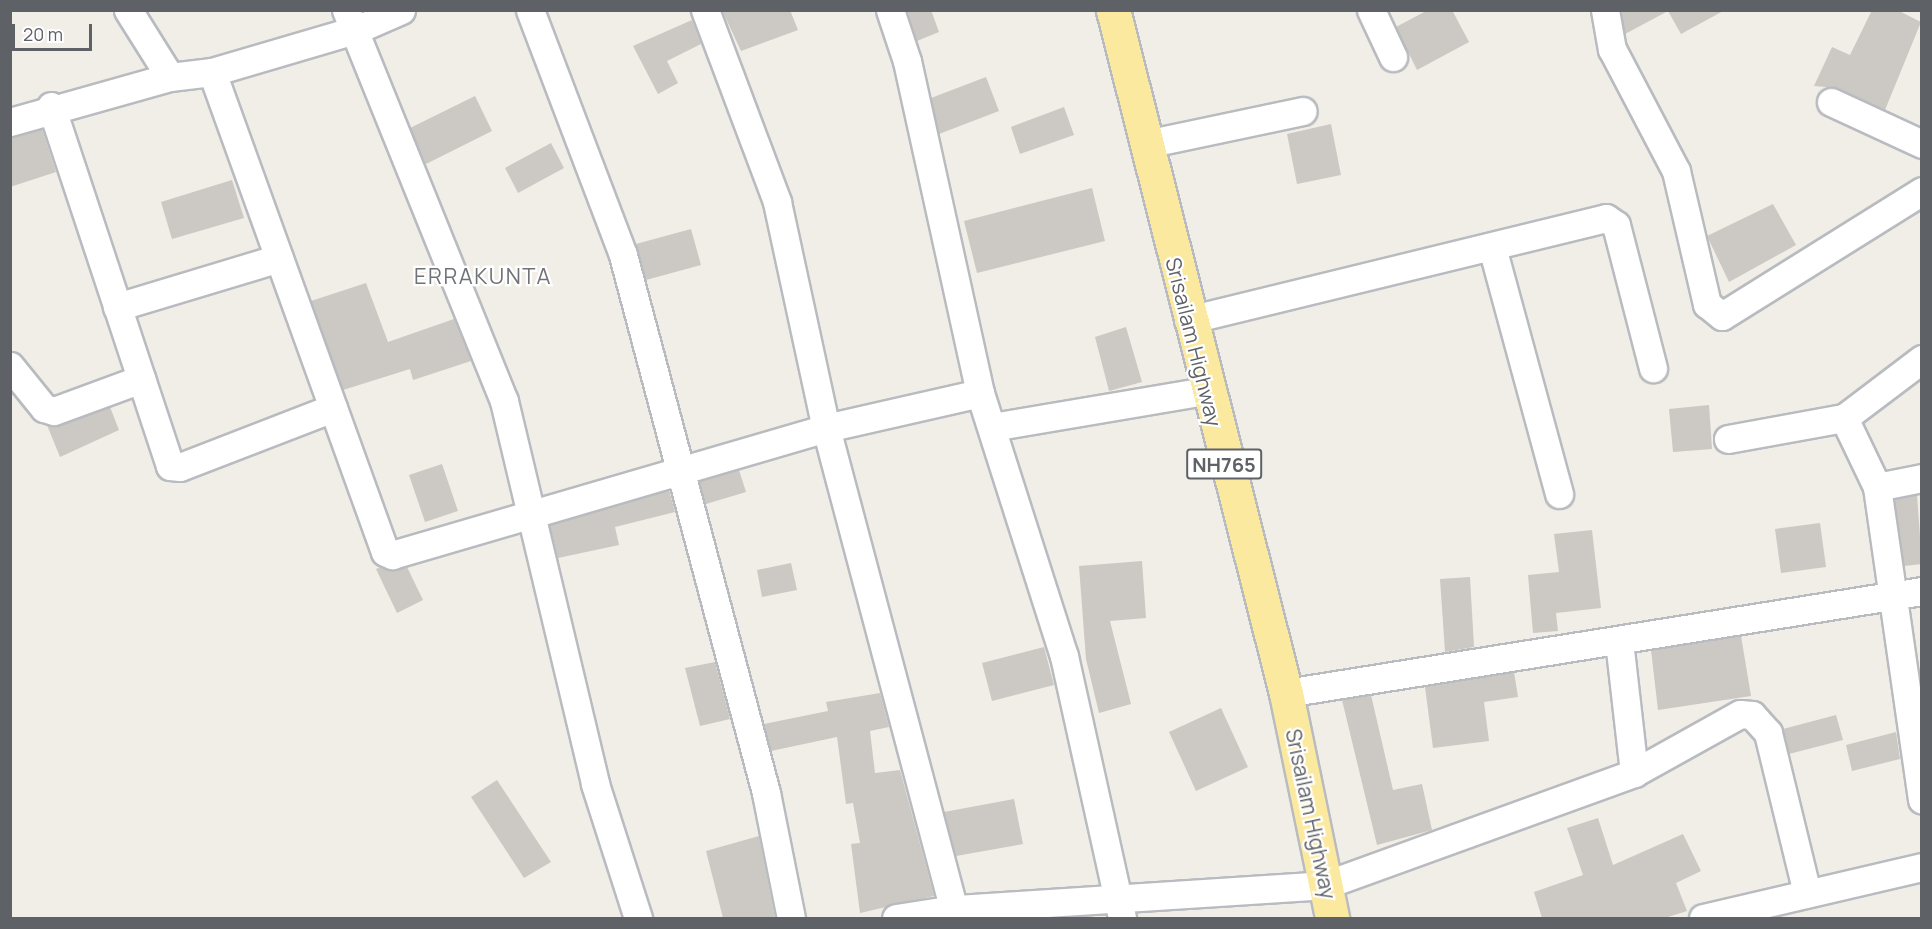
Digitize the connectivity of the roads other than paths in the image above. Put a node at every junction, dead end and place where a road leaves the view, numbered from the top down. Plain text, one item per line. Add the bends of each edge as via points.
1 (128, 10) edge
2 (401, 10) edge
3 (530, 10) edge
4 (705, 10) edge
5 (890, 10) edge
6 (1113, 10) edge
7 (1371, 10) edge
8 (1605, 10) edge
9 (352, 20) edge
10 (1393, 57) dead end
11 (212, 72) junction
12 (170, 77) junction
13 (1831, 102) dead end
14 (51, 106) junction
15 (1303, 111) dead end
16 (10, 122) edge
17 (1146, 144) junction
18 (1922, 144) edge
19 (1922, 191) edge
20 (1492, 247) junction
21 (279, 258) junction
22 (117, 307) junction
23 (1188, 320) junction
24 (1922, 359) edge
25 (10, 366) edge
26 (1653, 368) dead end
27 (141, 379) junction
28 (1205, 391) junction
29 (980, 393) junction
30 (333, 408) junction
31 (1844, 418) junction
32 (992, 427) junction
33 (826, 428) junction
34 (1728, 439) dead end
35 (679, 472) junction
36 (1922, 478) edge
37 (1876, 487) junction
38 (1559, 494) dead end
39 (529, 512) junction
40 (1922, 591) edge
41 (1894, 598) junction
42 (1619, 641) junction
43 (1286, 693) junction
44 (1634, 773) junction
45 (1922, 800) edge
46 (1922, 867) edge
47 (1325, 885) junction
48 (1808, 893) junction
49 (1121, 909) edge
50 (955, 914) edge
51 (638, 918) edge
52 (791, 918) edge
53 (896, 918) edge
54 (1332, 918) edge
55 (1703, 918) edge

1 - 12 street
2 - 9 street
3 - 35 street via 623,255
4 - 33 street via 777,202
5 - 29 street via 907,61
6 - 17 highway, Srisailam Highway / NH765
7 - 10 street
8 - 19 street via 1612,49 1676,171 1707,304 1722,316
9 - 11 street
9 - 39 street via 504,401
11 - 12 street
11 - 21 street
12 - 14 street
13 - 18 street
14 - 16 street
14 - 22 street
15 - 17 street
17 - 23 highway, Srisailam Highway / NH765
20 - 23 street
20 - 26 street via 1596,218 1616,225
20 - 38 street
21 - 22 street
21 - 30 street
22 - 27 street
23 - 28 highway, Srisailam Highway / NH765
24 - 31 street
25 - 27 street via 44,408 54,411
27 - 30 street via 164,458 180,467
28 - 32 street
28 - 43 highway, Srisailam Highway / NH765
29 - 32 street
29 - 33 street
30 - 39 street via 385,552 392,555
31 - 34 street
31 - 37 street
32 - 49 street via 1064,656
33 - 35 street
33 - 50 street
35 - 39 street
35 - 52 street via 766,793
36 - 37 street
37 - 41 street
39 - 51 street via 595,784
40 - 41 street
41 - 42 street
41 - 45 street
42 - 43 street
42 - 44 street
43 - 47 highway, Srisailam Highway / NH765
44 - 47 street
44 - 48 street via 1724,720 1752,715 1773,745
46 - 48 street
47 - 49 street
47 - 54 highway, Srisailam Highway / NH765
48 - 55 street
49 - 50 street
50 - 53 street

